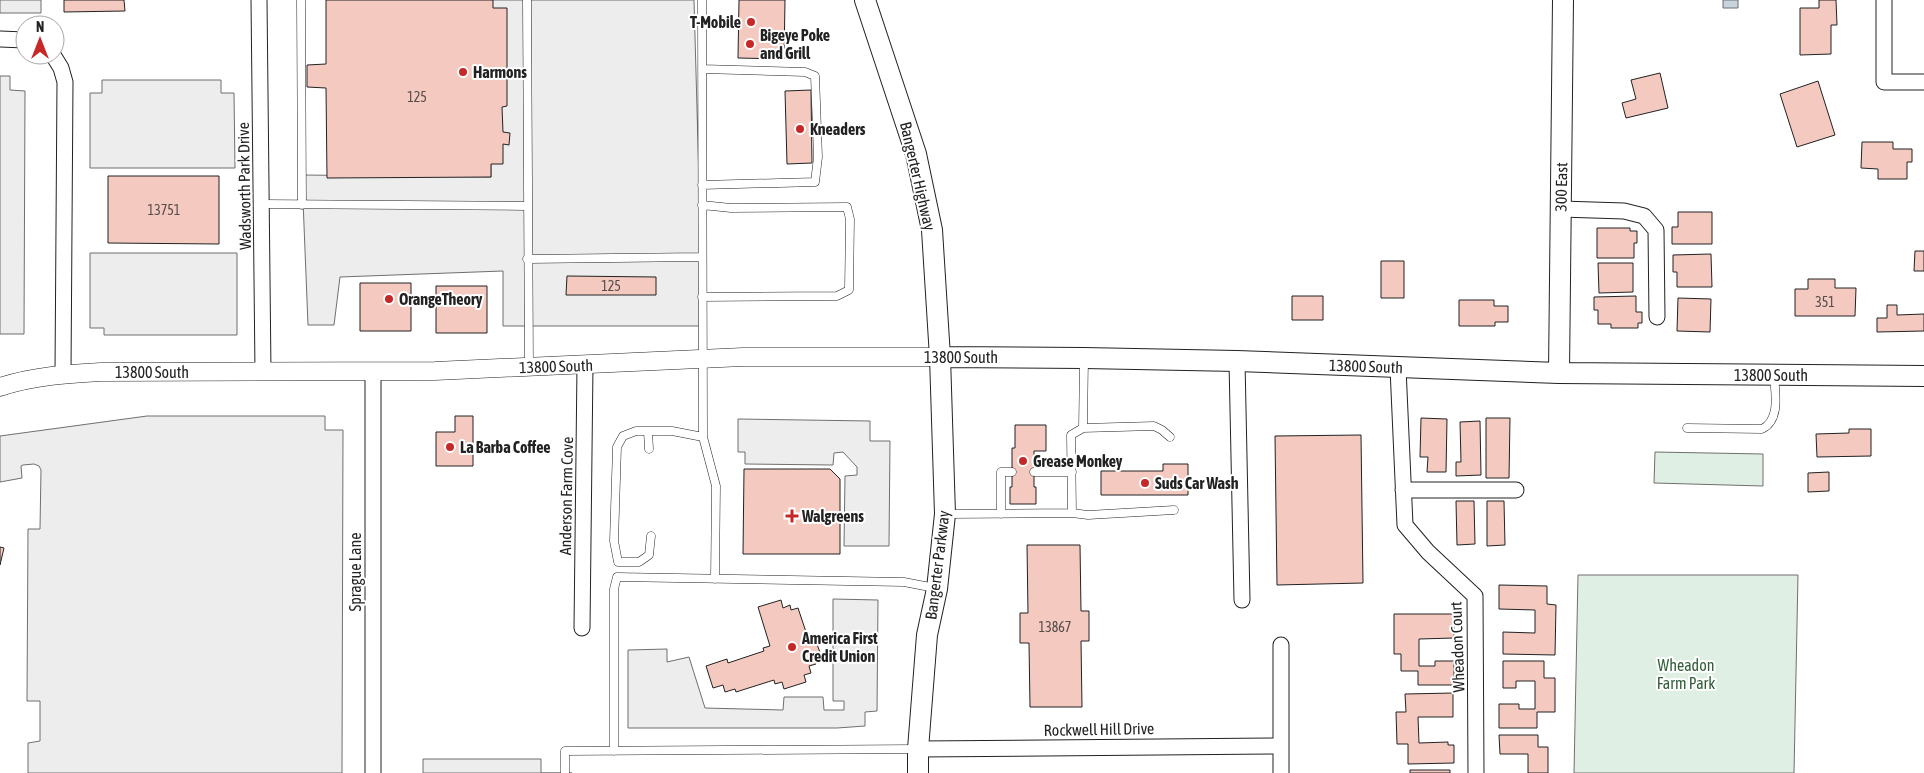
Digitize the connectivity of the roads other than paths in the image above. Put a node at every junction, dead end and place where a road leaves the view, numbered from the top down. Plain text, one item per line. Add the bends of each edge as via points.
1 (259, 0) edge
2 (301, 0) edge
3 (527, 0) edge
4 (702, 0) edge
5 (865, 0) edge
6 (1563, 0) edge
7 (1884, 0) edge
8 (0, 39) edge
9 (15, 40) edge
10 (59, 65) edge
11 (702, 69) junction
12 (1924, 82) edge
13 (702, 186) junction
14 (262, 204) junction
15 (302, 205) junction
16 (702, 205) junction
17 (527, 206) junction
18 (1561, 209) junction
19 (701, 257) junction
20 (527, 259) junction
21 (702, 297) junction
22 (1657, 316) dead end
23 (940, 357) junction
24 (1084, 358) junction
25 (702, 360) junction
26 (1237, 362) junction
27 (584, 365) junction
28 (529, 367) junction
29 (1398, 368) junction
30 (263, 372) junction
31 (373, 372) junction
32 (1559, 373) junction
33 (63, 374) junction
34 (1774, 375) junction
35 (1924, 376) edge
36 (0, 386) edge
37 (1083, 428) junction
38 (1687, 428) dead end
39 (648, 431) junction
40 (703, 437) junction
41 (1170, 437) dead end
42 (649, 449) dead end
43 (1012, 472) dead end
44 (1034, 472) dead end
45 (1072, 472) junction
46 (1403, 490) junction
47 (1516, 490) dead end
48 (1174, 510) dead end
49 (1072, 513) junction
50 (945, 514) junction
51 (1001, 514) junction
52 (650, 536) dead end
53 (618, 562) junction
54 (617, 577) junction
55 (715, 579) junction
56 (936, 588) junction
57 (1242, 600) dead end
58 (582, 628) dead end
59 (1281, 645) dead end
60 (1281, 746) junction
61 (918, 749) junction
62 (614, 751) junction
63 (372, 773) edge
64 (565, 773) edge
65 (918, 773) edge
66 (1281, 773) edge
67 (1476, 773) edge

1 - 14 street, Wadsworth Park Drive
2 - 15 lane
3 - 17 lane
4 - 11 lane
5 - 23 main road, Bangerter Highway via 916,154 932,230
6 - 18 main road, 300 East
7 - 12 street via 1884,82
8 - 9 street
10 - 33 street via 64,82
11 - 13 lane
11 - 13 lane via 805,72 815,76 818,157 815,182
13 - 16 lane
14 - 15 lane
14 - 30 street, Wadsworth Park Drive
15 - 17 lane
16 - 19 lane
16 - 21 lane via 731,208 847,207 850,219 849,290 837,296
17 - 20 lane
18 - 22 street via 1624,211 1644,216 1656,230
18 - 32 main road, 300 East
19 - 20 lane
19 - 21 lane
20 - 28 lane
21 - 25 lane
23 - 24 main road, 13800 South
23 - 25 street, 13800 South
23 - 50 main road, Bangerter Parkway
24 - 26 main road, 13800 South
24 - 37 lane
25 - 27 street, 13800 South
25 - 40 lane
26 - 29 main road, 13800 South
26 - 57 street
27 - 28 street, 13800 South
27 - 58 street, Anderson Farm Cove
28 - 31 street, 13800 South
29 - 32 main road, 13800 South
29 - 46 street, Wheadon Court
30 - 31 street, 13800 South
30 - 33 street, 13800 South
31 - 63 street, Sprague Lane
32 - 34 main road, 13800 South
33 - 36 street, 13800 South
34 - 35 main road, 13800 South
34 - 38 lane via 1776,404 1769,426 1762,429
37 - 41 lane via 1154,426
37 - 45 lane via 1071,435
39 - 40 lane via 672,431
39 - 42 lane
39 - 53 lane via 623,436 617,447 614,541
40 - 55 lane via 716,486
43 - 51 lane via 1001,472
44 - 45 lane
45 - 49 lane
46 - 47 street
46 - 67 street, Wheadon Court via 1405,525 1428,552 1475,596
48 - 49 lane
49 - 51 lane
50 - 51 lane
50 - 56 main road, Bangerter Parkway
52 - 53 lane via 649,555 639,562
53 - 54 lane
54 - 55 lane
54 - 62 lane via 614,589
55 - 56 lane via 904,582
56 - 61 main road, Bangerter Parkway via 927,635
59 - 60 street
60 - 61 street, Rockwell Hill Drive
60 - 66 street
61 - 62 lane
61 - 65 main road, Bangerter Parkway
62 - 64 lane via 565,751

